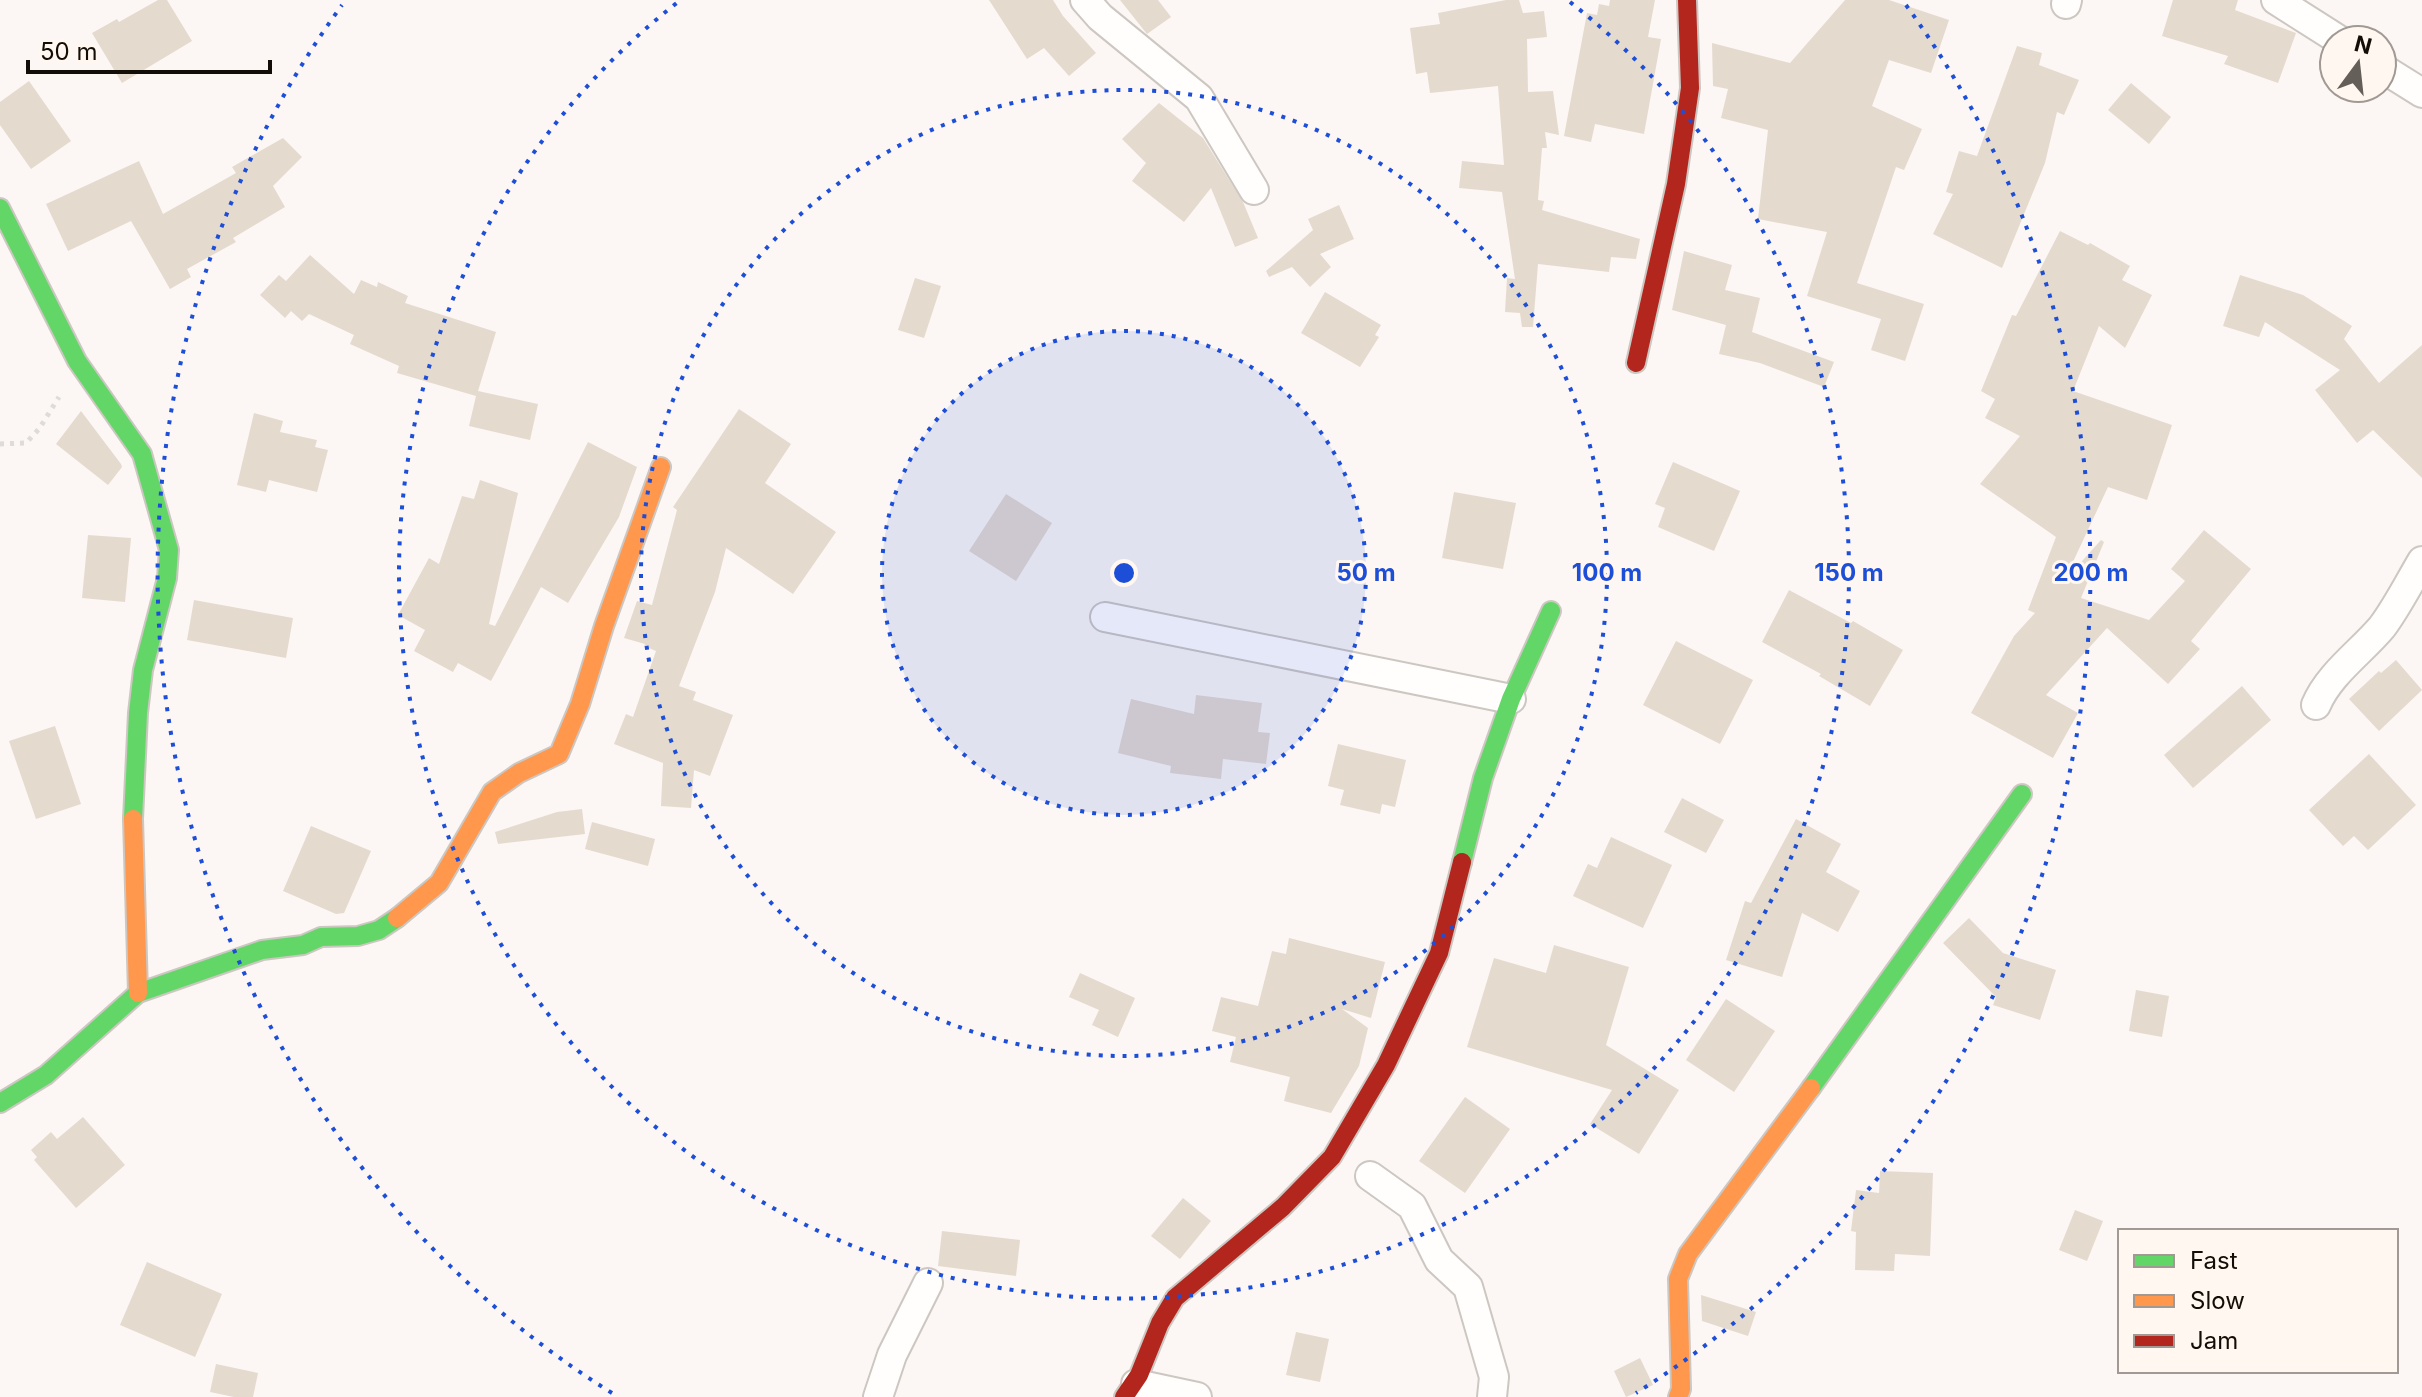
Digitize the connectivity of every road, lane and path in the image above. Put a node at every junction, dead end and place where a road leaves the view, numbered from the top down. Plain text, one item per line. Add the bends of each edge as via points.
1 (1085, 0) edge
2 (1687, 0) edge
3 (2276, 0) edge
4 (2318, 27) edge
5 (2398, 78) edge
6 (2422, 93) edge
7 (1254, 190) dead end
8 (0, 208) edge
9 (77, 361) junction
10 (1636, 363) dead end
11 (0, 444) edge
12 (661, 467) dead end
13 (2422, 561) edge
14 (1551, 611) dead end
15 (1105, 617) dead end
16 (1511, 699) junction
17 (2316, 705) dead end
18 (2022, 794) dead end
19 (138, 993) junction
20 (0, 1103) edge
21 (1370, 1176) dead end
22 (928, 1283) dead end
23 (1130, 1390) edge
24 (878, 1397) edge
25 (1197, 1397) edge
26 (1492, 1397) edge
27 (1678, 1397) edge

1 - 7 street via 1199,98
2 - 10 street via 1690,88 1676,184
3 - 4 street
5 - 6 street
8 - 9 street
9 - 11 path via 33,436 26,443
9 - 19 street via 142,454 169,550 138,713 133,807
12 - 19 street via 559,754 492,792 439,883 379,930 262,950
13 - 17 street via 2383,625
14 - 16 street
15 - 16 street
16 - 23 street via 1483,778 1439,953 1386,1065 1332,1157 1283,1207 1175,1298 1161,1316
18 - 27 street via 1688,1254 1678,1279
19 - 20 street via 46,1075
21 - 26 street via 1412,1206 1439,1260 1468,1287 1494,1377
22 - 24 street via 892,1355
23 - 25 street

